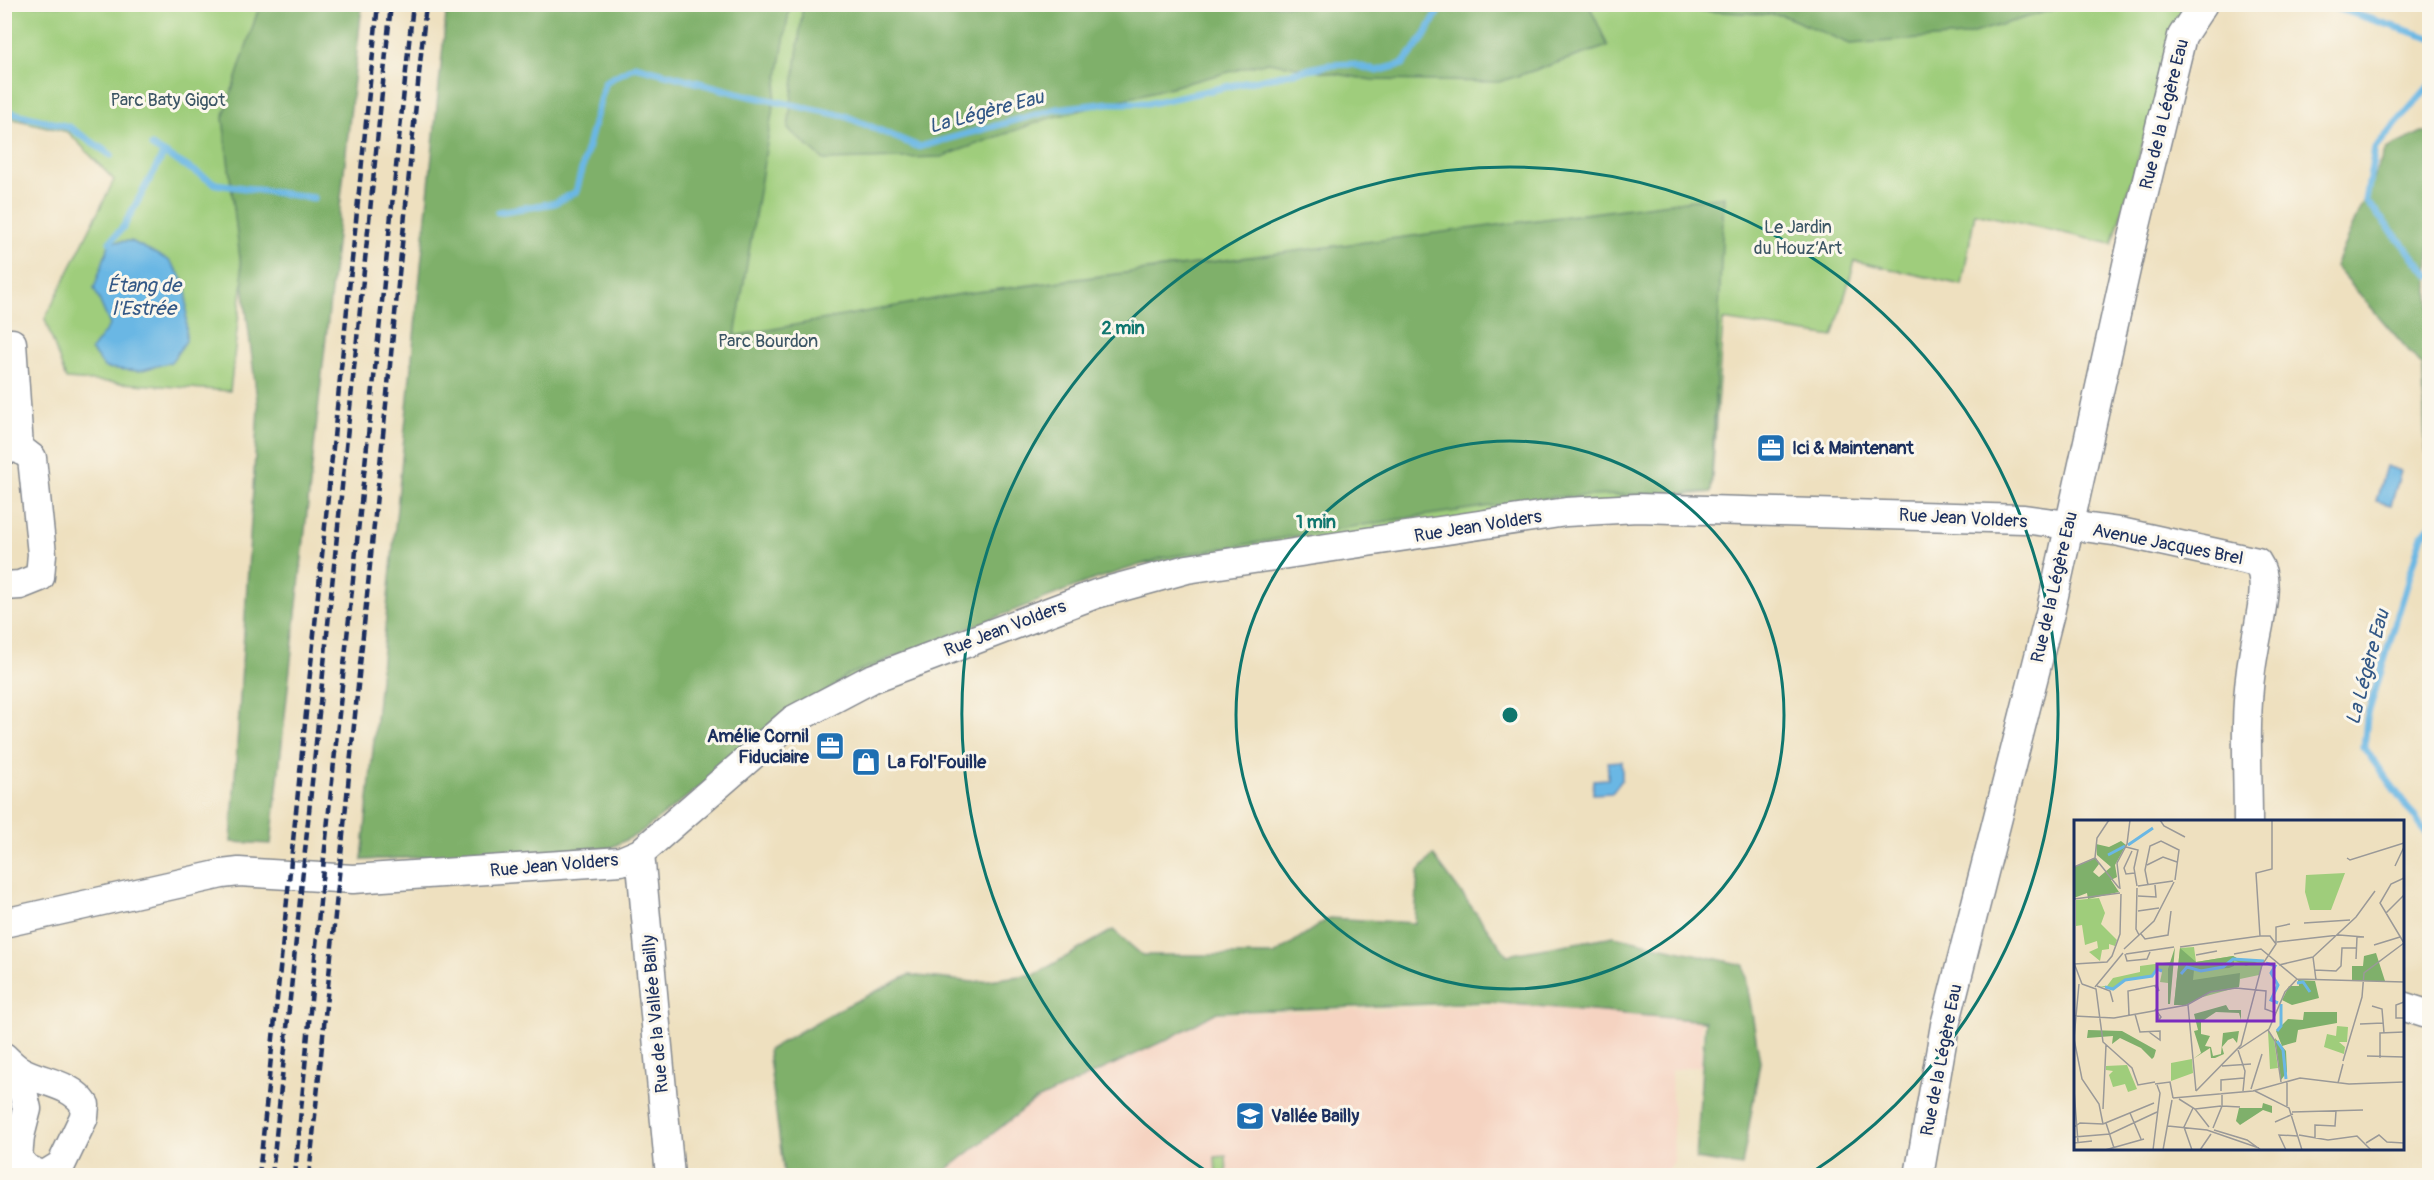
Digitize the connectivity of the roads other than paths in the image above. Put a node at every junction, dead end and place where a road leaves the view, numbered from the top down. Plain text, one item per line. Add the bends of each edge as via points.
1 (2203, 4) edge
2 (12, 343) dead end
3 (12, 449) edge
4 (2068, 526) junction
5 (4, 586) edge
6 (2248, 820) edge
7 (640, 853) junction
8 (4, 923) edge
9 (2404, 1006) edge
10 (2430, 1015) edge
11 (11, 1064) edge
12 (43, 1176) edge
13 (670, 1176) edge
14 (1919, 1176) edge

1 - 4 street, Rue de la Légère Eau via 2182,36
2 - 3 street
3 - 5 street via 32,458 42,554 40,577
4 - 6 street, Avenue Jacques Brel via 2120,532 2257,562 2262,569 2263,603 2251,671 2248,718
4 - 7 street, Rue Jean Volders via 2024,519 1637,508 1566,512 1187,569 1096,594 871,680 812,710 771,737
4 - 14 street, Rue de la Légère Eau via 2051,609 1945,1025
7 - 8 street, Rue Jean Volders via 603,864 352,879 222,874
7 - 13 street, Rue de la Vallée Bailly
9 - 10 street
11 - 12 street via 27,1109 18,1158 26,1168
11 - 12 street via 64,1087 80,1096 85,1105 84,1117 61,1165

